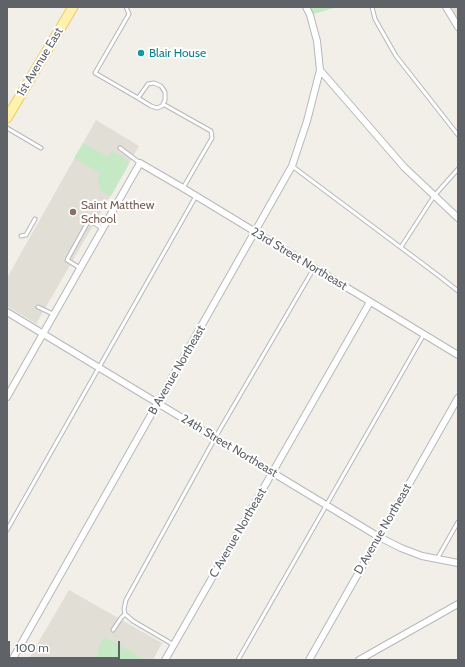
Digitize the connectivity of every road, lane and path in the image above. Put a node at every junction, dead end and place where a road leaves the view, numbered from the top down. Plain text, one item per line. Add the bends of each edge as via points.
1 (73, 7) edge
2 (126, 7) edge
3 (306, 7) edge
4 (372, 7) edge
5 (446, 7) edge
6 (458, 27) edge
7 (320, 70) junction
8 (138, 98) junction
9 (163, 104) junction
10 (7, 118) edge
11 (7, 128) edge
12 (458, 135) edge
13 (41, 148) dead end
14 (120, 148) dead end
15 (140, 163) junction
16 (292, 166) junction
17 (458, 169) edge
18 (183, 188) junction
19 (196, 196) junction
20 (434, 196) junction
21 (458, 218) edge
22 (35, 219) dead end
23 (103, 229) junction
24 (255, 232) junction
25 (21, 236) dead end
26 (401, 247) junction
27 (80, 268) junction
28 (314, 268) junction
29 (458, 291) edge
30 (370, 302) junction
31 (38, 307) dead end
32 (7, 312) edge
33 (53, 314) junction
34 (43, 334) junction
35 (424, 334) junction
36 (458, 355) edge
37 (100, 368) junction
38 (7, 397) edge
39 (458, 398) edge
40 (158, 403) junction
41 (215, 438) junction
42 (273, 472) junction
43 (327, 505) junction
44 (458, 522) edge
45 (7, 530) edge
46 (379, 537) junction
47 (437, 559) junction
48 (458, 563) edge
49 (458, 604) edge
50 (125, 614) junction
51 (113, 630) dead end
52 (174, 645) junction
53 (12, 660) edge
54 (165, 660) edge
55 (238, 660) edge
56 (309, 660) edge
57 (359, 660) edge

1 - 10 main road, 1st Avenue East
2 - 8 lane via 129,14 95,73
3 - 7 street via 317,41
4 - 12 lane via 375,19 396,56
5 - 6 street
7 - 16 street, B Avenue Northeast
7 - 20 street via 404,168
8 - 9 lane via 157,108
8 - 9 lane via 148,84 154,83 161,86 165,92 166,100
9 - 18 lane via 211,131 212,138
11 - 13 lane
14 - 15 lane
15 - 18 street, 23rd Street Northeast
15 - 23 street
16 - 24 street, B Avenue Northeast
16 - 26 lane
17 - 20 lane
18 - 19 street, 23rd Street Northeast
19 - 24 street, 23rd Street Northeast
19 - 37 lane
20 - 21 street
20 - 26 lane
22 - 25 lane via 26,235
23 - 27 street
23 - 27 lane via 89,220 67,260
24 - 28 street, 23rd Street Northeast
24 - 40 street, B Avenue Northeast
26 - 29 lane
27 - 33 street
28 - 30 street, 23rd Street Northeast
28 - 41 lane
30 - 35 street, 23rd Street Northeast
30 - 42 street, C Avenue Northeast
31 - 33 lane
32 - 34 street, 24th Street Northeast
33 - 34 street
34 - 37 street, 24th Street Northeast
34 - 38 street
35 - 36 street, 23rd Street Northeast
35 - 43 lane
37 - 40 street, 24th Street Northeast
37 - 45 lane
39 - 46 street, D Avenue Northeast
40 - 41 street, 24th Street Northeast
40 - 53 street, B Avenue Northeast
41 - 42 street, 24th Street Northeast
41 - 50 lane via 126,600
42 - 43 street, 24th Street Northeast
42 - 52 street, C Avenue Northeast
43 - 46 street, 24th Street Northeast
43 - 55 lane
44 - 47 lane
46 - 47 street, 24th Street Northeast via 400,548
46 - 56 street, D Avenue Northeast
47 - 48 street, 24th Street Northeast
49 - 57 street
50 - 51 lane
50 - 52 lane
52 - 54 street, C Avenue Northeast

